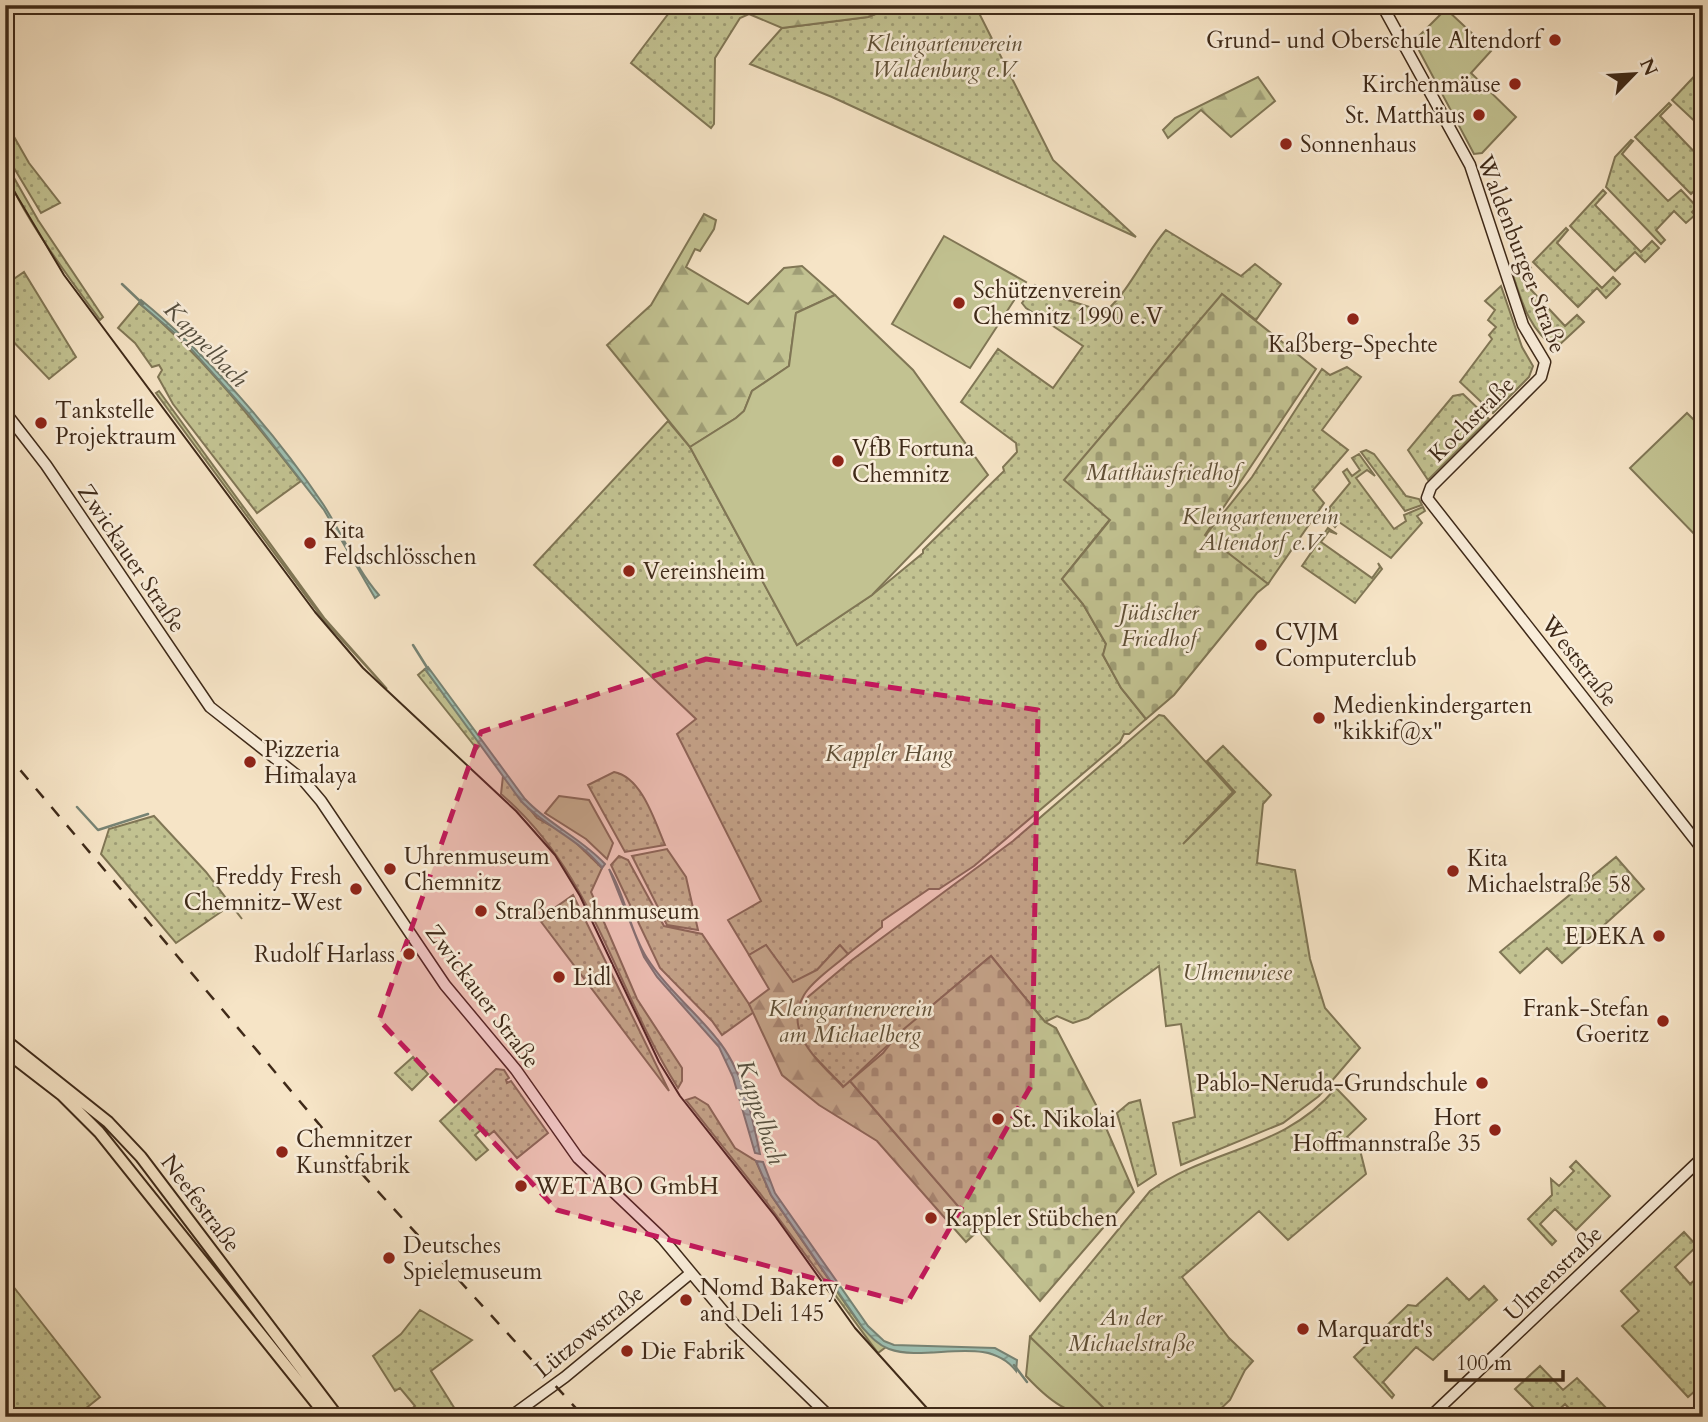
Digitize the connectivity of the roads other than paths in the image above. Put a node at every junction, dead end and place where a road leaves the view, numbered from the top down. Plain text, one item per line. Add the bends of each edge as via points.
1 (1382, 5) edge
2 (1544, 370) joint
3 (5, 412) edge
4 (9, 424) edge
5 (1427, 498) joint
6 (1703, 850) edge
7 (5, 1040) edge
8 (5, 1051) edge
9 (1703, 1157) edge
10 (691, 1273) junction
11 (327, 1417) edge
12 (338, 1417) edge
13 (510, 1417) edge
14 (830, 1417) edge
15 (1430, 1417) edge

1 - 2 street, Waldenburger Straße via 1470,165 1505,277 1523,325 1543,355
2 - 5 street, Kochstraße via 1430,486
3 - 4 street, Zwickauer Straße
4 - 10 street, Zwickauer Straße via 210,707 304,781 321,801 445,985 511,1063 578,1158 663,1239
5 - 6 street, Weststraße
7 - 12 main road, Neefestraße via 108,1122 141,1157
8 - 11 main road, Neefestraße via 62,1095 99,1132
9 - 15 street, Ulmenstraße
10 - 13 street, Lützowstraße
10 - 14 street, Zwickauer Straße via 739,1330

